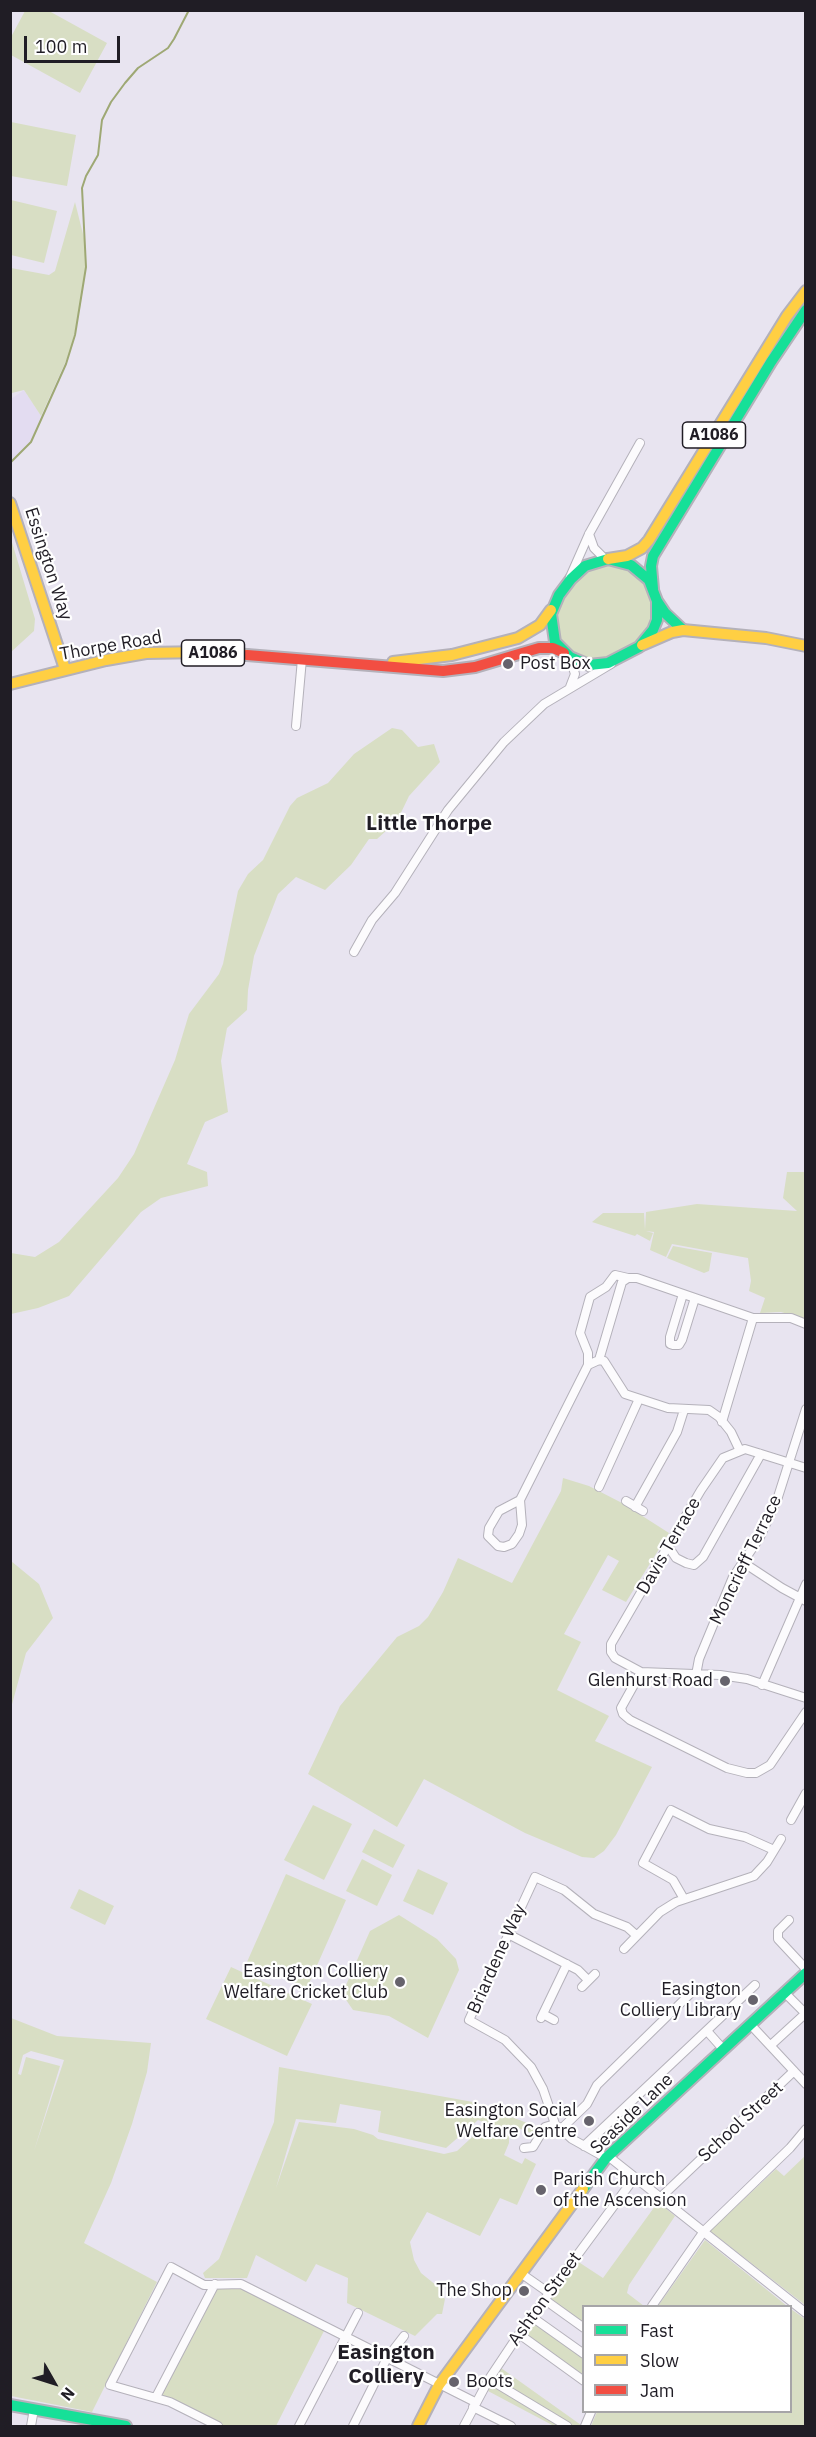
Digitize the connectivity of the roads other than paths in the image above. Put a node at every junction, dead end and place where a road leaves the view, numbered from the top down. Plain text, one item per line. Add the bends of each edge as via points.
1 (806, 291) edge
2 (806, 310) edge
3 (640, 443) dead end
4 (10, 503) edge
5 (589, 534) junction
6 (607, 560) junction
7 (568, 583) junction
8 (653, 589) junction
9 (657, 601) junction
10 (553, 606) junction
11 (683, 630) junction
12 (806, 646) edge
13 (639, 647) junction
14 (567, 655) junction
15 (302, 659) junction
16 (617, 659) junction
17 (363, 665) junction
18 (65, 669) junction
19 (10, 684) edge
20 (570, 687) junction
21 (296, 726) dead end
22 (354, 952) dead end
23 (628, 1278) junction
24 (683, 1294) junction
25 (695, 1298) junction
26 (753, 1318) junction
27 (806, 1324) edge
28 (598, 1360) junction
29 (588, 1365) junction
30 (639, 1399) junction
31 (806, 1409) edge
32 (684, 1410) junction
33 (722, 1422) junction
34 (740, 1450) junction
35 (761, 1454) junction
36 (789, 1462) junction
37 (806, 1468) edge
38 (603, 1478) junction
39 (612, 1482) dead end
40 (599, 1487) dead end
41 (520, 1500) junction
42 (626, 1502) dead end
43 (635, 1507) junction
44 (643, 1511) dead end
45 (668, 1546) junction
46 (744, 1563) junction
47 (806, 1584) edge
48 (803, 1600) edge
49 (641, 1672) junction
50 (696, 1675) junction
51 (762, 1685) junction
52 (806, 1698) edge
53 (806, 1712) edge
54 (806, 1793) edge
55 (791, 1820) dead end
56 (781, 1839) dead end
57 (774, 1850) junction
58 (684, 1899) junction
59 (789, 1920) dead end
60 (508, 1934) junction
61 (636, 1935) junction
62 (624, 1948) dead end
63 (567, 1964) junction
64 (806, 1971) edge
65 (595, 1974) dead end
66 (755, 1985) dead end
67 (694, 1990) dead end
68 (784, 1992) junction
69 (805, 2014) edge
70 (554, 2020) dead end
71 (750, 2024) junction
72 (707, 2031) junction
73 (771, 2045) junction
74 (723, 2049) junction
75 (794, 2071) junction
76 (806, 2084) edge
77 (558, 2127) junction
78 (806, 2129) edge
79 (584, 2146) junction
80 (524, 2148) dead end
81 (607, 2157) junction
82 (635, 2177) junction
83 (661, 2197) junction
84 (704, 2231) junction
85 (522, 2274) junction
86 (214, 2284) junction
87 (547, 2297) junction
88 (653, 2305) edge
89 (358, 2313) dead end
90 (806, 2313) edge
91 (532, 2317) junction
92 (582, 2326) edge
93 (519, 2334) junction
94 (344, 2336) junction
95 (404, 2336) dead end
96 (582, 2353) edge
97 (387, 2358) junction
98 (489, 2379) junction
99 (582, 2380) edge
100 (439, 2385) junction
101 (156, 2397) junction
102 (474, 2404) junction
103 (10, 2405) edge
104 (34, 2409) junction
105 (591, 2413) edge
106 (31, 2427) edge
107 (126, 2427) edge
108 (218, 2427) edge
109 (299, 2427) edge
110 (353, 2427) edge
111 (418, 2427) edge
112 (464, 2427) edge
113 (511, 2427) edge
114 (567, 2427) edge
115 (585, 2427) edge

1 - 6 main road, A1086 via 650,540 627,556
2 - 8 main road, A1086 via 653,556
3 - 5 street
4 - 18 main road, Essington Way
5 - 6 street via 594,548
5 - 7 street
6 - 7 main road via 585,567
6 - 8 main road via 641,571
7 - 10 main road
8 - 9 main road
9 - 11 main road
9 - 13 main road via 657,620
10 - 14 main road via 552,632
10 - 17 main road, Thorpe Road / A1086 via 533,630 488,647
11 - 12 main road
11 - 13 main road
13 - 16 main road
14 - 16 main road via 589,665
14 - 17 main road, Thorpe Road / A1086 via 553,648 539,648 475,667 443,670
14 - 20 street via 575,674
15 - 17 main road, Thorpe Road / A1086
15 - 18 main road, Thorpe Road / A1086 via 175,652 116,658
15 - 21 street
16 - 20 street
18 - 19 main road, Thorpe Road / A1086
20 - 22 street via 544,704 512,735 448,810
23 - 24 street
23 - 28 street via 622,1282
23 - 29 street via 615,1275 606,1287 590,1297 580,1333
24 - 25 street
24 - 25 street via 670,1337 673,1345 682,1340
25 - 26 street
26 - 27 street via 791,1318
26 - 33 street
28 - 29 street
28 - 30 street via 604,1361 625,1394
29 - 41 street
30 - 32 street
30 - 38 street
31 - 36 street, Moncrieff Terrace
32 - 33 street via 709,1410
32 - 43 street via 677,1432
33 - 34 street
34 - 35 street
34 - 45 street, Davis Terrace via 723,1458 714,1469
35 - 36 street
35 - 45 street via 703,1557 694,1565 687,1563 676,1558
36 - 37 street
36 - 46 street, Moncrieff Terrace via 777,1500
38 - 39 street
38 - 40 street
41 - 41 street via 519,1534 512,1544 498,1546 488,1536 489,1528 499,1511
42 - 43 street
43 - 44 street
45 - 49 street, Davis Terrace via 611,1644 615,1658
46 - 48 street
46 - 50 street, Moncrieff Terrace via 733,1577
47 - 48 street
48 - 51 street
49 - 50 street
49 - 53 street via 621,1708 623,1714 727,1768 747,1773 770,1765
50 - 51 street via 747,1679
51 - 52 street
54 - 55 street
56 - 57 street
57 - 58 street via 754,1876
57 - 58 street via 709,1829 671,1810 643,1863 673,1880
58 - 61 street via 660,1912
59 - 64 street via 778,1931 778,1939
60 - 61 street, Briardene Way via 535,1877 564,1890 589,1910
60 - 63 street
60 - 77 street, Briardene Way via 469,2020 505,2040 531,2067
61 - 62 street
63 - 65 street via 578,1970 585,1984
63 - 70 street via 542,2016
64 - 68 main road, Seaside Lane
66 - 72 street
67 - 77 street via 597,2085 587,2104
68 - 69 street
68 - 71 main road, Seaside Lane
69 - 73 street
71 - 73 street
71 - 74 main road, Seaside Lane
72 - 74 street
72 - 79 street
73 - 75 street
74 - 81 main road, Seaside Lane
75 - 76 street
75 - 83 street, School Street
77 - 79 street
77 - 80 street via 545,2127 533,2147
78 - 84 street
79 - 81 street
81 - 82 street
81 - 85 main road, Seaside Lane
82 - 83 street
82 - 87 street, Ashton Street
83 - 84 street
84 - 88 street
84 - 90 street
85 - 87 street
85 - 100 main road, Seaside Lane
86 - 94 street via 241,2284
86 - 101 street
86 - 101 street via 204,2286 171,2267 110,2385
87 - 91 street, Ashton Street
87 - 92 street
89 - 94 street
91 - 93 street, Ashton Street
91 - 96 street
93 - 98 street, Ashton Street
93 - 99 street
94 - 97 street
94 - 109 street
95 - 97 street
97 - 100 street
97 - 110 street
98 - 102 street, Ashton Street
98 - 114 street
100 - 102 street
100 - 111 main road, Seaside Lane
101 - 108 street
102 - 112 street, Ashton Street
102 - 113 street
103 - 104 main road
104 - 106 street
104 - 107 main road
105 - 115 street

